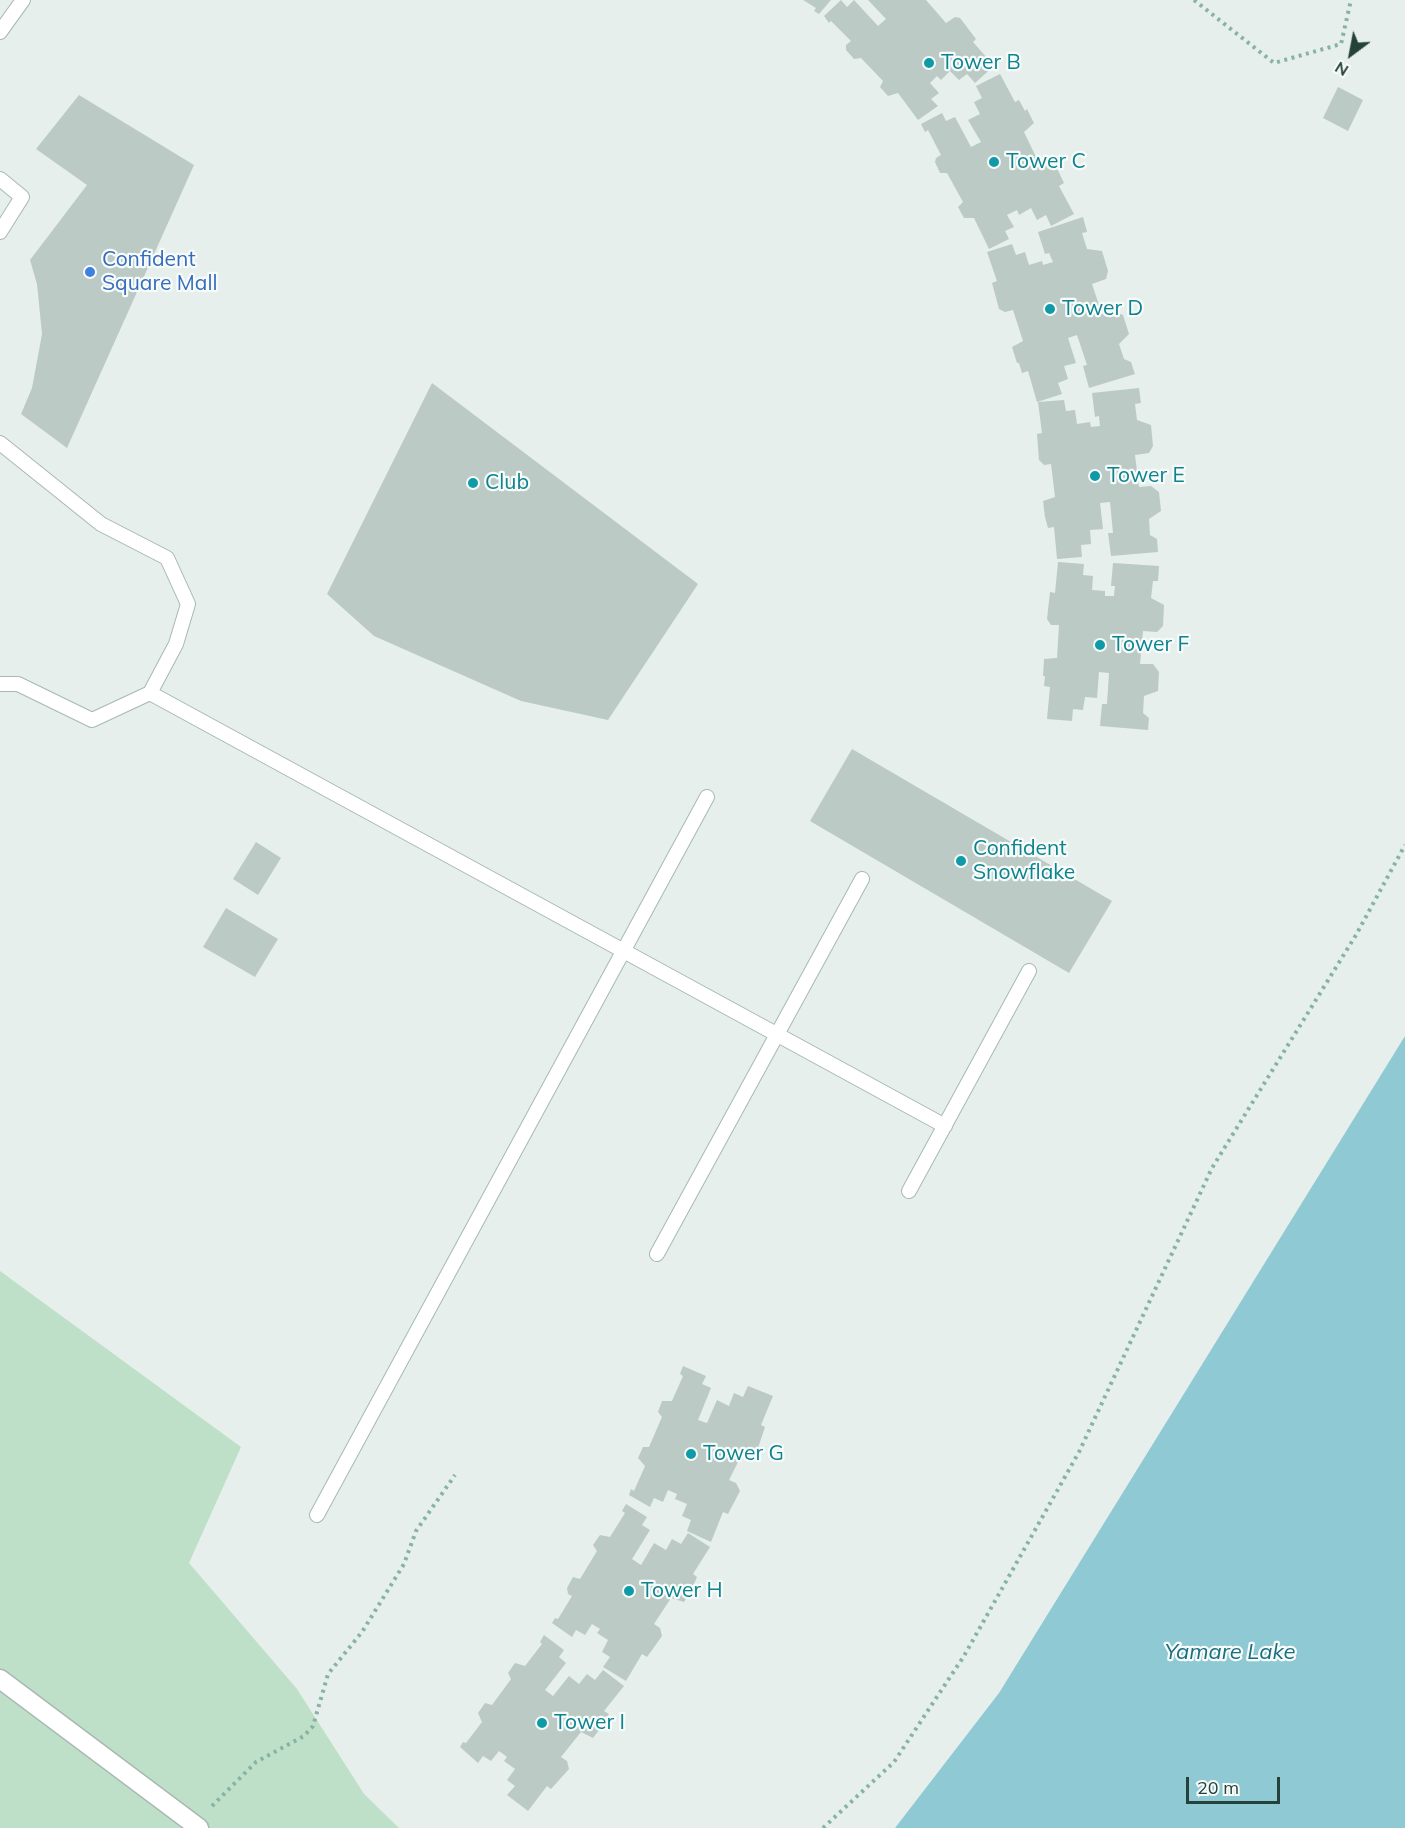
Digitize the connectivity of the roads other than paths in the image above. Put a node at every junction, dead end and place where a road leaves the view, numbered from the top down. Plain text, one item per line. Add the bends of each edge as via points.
1 (23, 0) edge
2 (0, 32) edge
3 (0, 179) edge
4 (0, 232) edge
5 (0, 443) edge
6 (0, 684) edge
7 (150, 693) junction
8 (706, 797) dead end
9 (862, 879) dead end
10 (623, 950) junction
11 (1029, 971) dead end
12 (777, 1034) junction
13 (945, 1126) junction
14 (909, 1191) dead end
15 (657, 1254) dead end
16 (317, 1515) dead end
17 (0, 1679) edge
18 (197, 1826) edge

1 - 2 lane
3 - 4 lane via 22,196
5 - 7 lane via 101,524 167,558 188,604 176,644
6 - 7 lane via 18,684 92,720
7 - 10 lane
8 - 10 lane
9 - 12 lane
10 - 12 lane
10 - 16 lane
11 - 13 lane
12 - 13 lane
12 - 15 lane
13 - 14 lane
17 - 18 street

